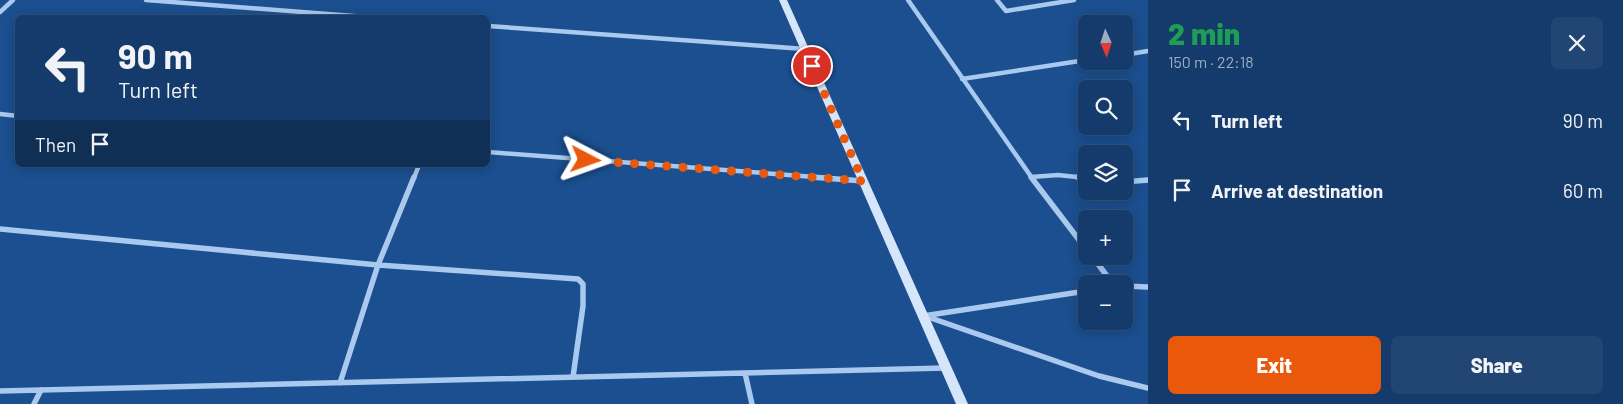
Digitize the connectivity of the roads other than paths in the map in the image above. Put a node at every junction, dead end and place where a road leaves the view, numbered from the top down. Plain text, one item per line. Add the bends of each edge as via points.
1 (13, 0) edge
2 (146, 0) edge
3 (783, 0) edge
4 (908, 0) edge
5 (997, 0) edge
6 (1074, 0) edge
7 (0, 12) edge
8 (340, 15) edge
9 (490, 26) edge
10 (805, 49) junction
11 (1148, 51) edge
12 (1133, 54) edge
13 (1078, 61) edge
14 (962, 79) junction
15 (0, 114) edge
16 (15, 116) edge
17 (490, 152) edge
18 (418, 167) edge
19 (1031, 177) junction
20 (1078, 177) edge
21 (1148, 180) edge
22 (863, 181) junction
23 (1133, 181) edge
24 (0, 229) edge
25 (1078, 239) edge
26 (378, 265) junction
27 (1133, 286) edge
28 (1148, 286) edge
29 (1078, 292) edge
30 (923, 316) junction
31 (946, 368) junction
32 (746, 373) junction
33 (573, 377) junction
34 (340, 383) junction
35 (1148, 388) edge
36 (41, 390) junction
37 (0, 391) edge
38 (34, 404) edge
39 (752, 404) edge
40 (962, 404) edge

1 - 7 street
2 - 8 street
3 - 10 street
4 - 14 street
5 - 6 street via 1006,11
9 - 10 street
10 - 22 street
11 - 12 street
13 - 14 street
14 - 19 street
15 - 16 street
17 - 22 street
18 - 26 street
19 - 20 street
19 - 25 street
21 - 23 street
22 - 30 street
24 - 26 street
26 - 33 street via 578,279 583,284 583,306
26 - 34 street
27 - 28 street
29 - 30 street
30 - 31 street
30 - 35 street via 1100,376
31 - 32 street
31 - 40 street
32 - 33 street
32 - 39 street
33 - 34 street
34 - 36 street
36 - 37 street
36 - 38 street

